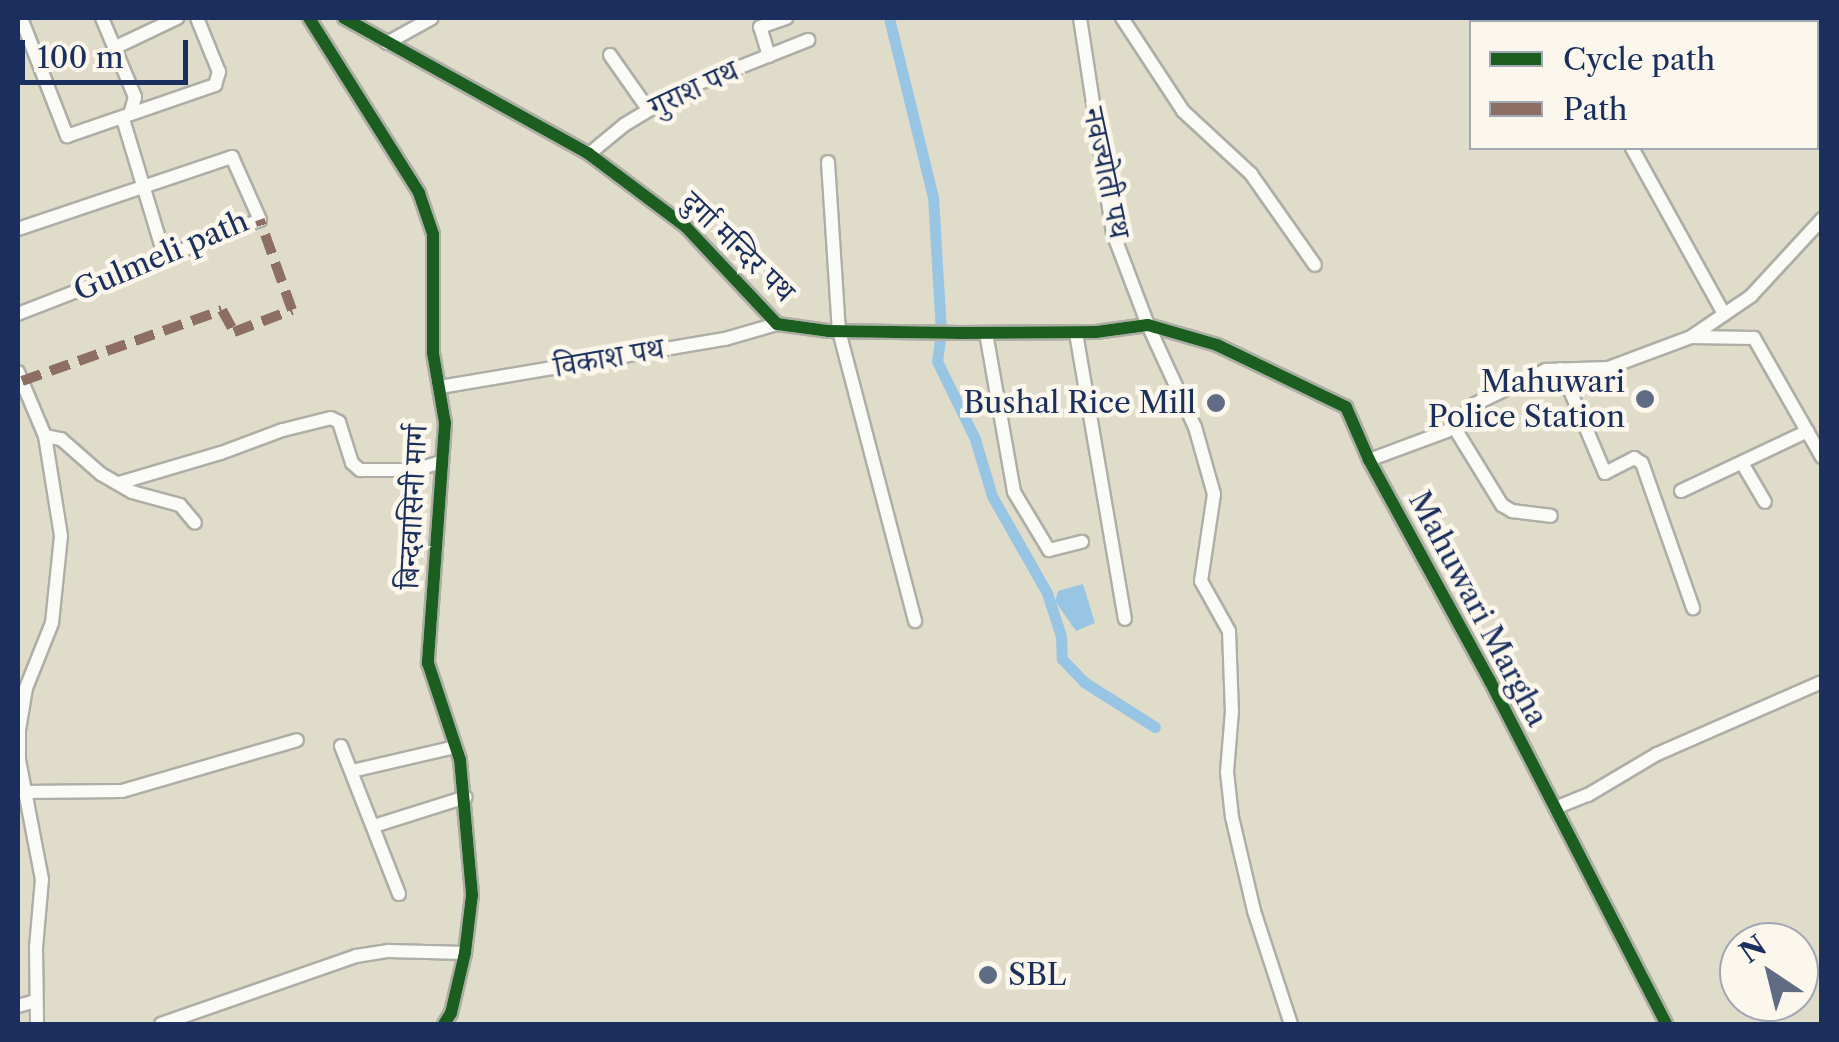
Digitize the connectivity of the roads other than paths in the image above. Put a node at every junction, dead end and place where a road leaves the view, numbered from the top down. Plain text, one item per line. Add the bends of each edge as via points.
1 (21, 18) edge
2 (102, 18) edge
3 (177, 18) edge
4 (196, 18) edge
5 (309, 18) edge
6 (344, 18) edge
7 (432, 18) edge
8 (786, 18) edge
9 (1080, 18) edge
10 (1122, 18) edge
11 (808, 40) dead end
12 (387, 43) junction
13 (116, 47) junction
14 (610, 55) dead end
15 (769, 56) junction
16 (648, 109) junction
17 (127, 115) junction
18 (1633, 150) edge
19 (589, 154) junction
20 (828, 162) dead end
21 (145, 188) junction
22 (1822, 219) edge
23 (18, 229) edge
24 (165, 258) junction
25 (1314, 265) dead end
26 (18, 314) edge
27 (1724, 314) junction
28 (777, 324) junction
29 (1148, 326) junction
30 (839, 330) junction
31 (986, 333) junction
32 (1076, 333) junction
33 (1691, 337) junction
34 (1561, 369) junction
35 (18, 372) edge
36 (440, 387) junction
37 (1454, 427) junction
38 (1808, 432) junction
39 (45, 436) junction
40 (1822, 457) edge
41 (1369, 460) junction
42 (441, 462) junction
43 (1742, 464) junction
44 (118, 483) junction
45 (1681, 491) dead end
46 (1766, 502) dead end
47 (1551, 516) dead end
48 (194, 523) dead end
49 (1082, 542) dead end
50 (1693, 608) dead end
51 (1125, 619) dead end
52 (916, 621) dead end
53 (1822, 682) edge
54 (297, 740) dead end
55 (340, 746) dead end
56 (455, 747) junction
57 (352, 770) junction
58 (26, 792) junction
59 (466, 796) junction
60 (1556, 808) junction
61 (374, 826) junction
62 (400, 894) dead end
63 (465, 953) junction
64 (36, 1001) junction
65 (18, 1006) edge
66 (37, 1024) edge
67 (162, 1024) edge
68 (444, 1024) edge
69 (1291, 1024) edge
70 (1666, 1024) edge

1 - 17 street via 67,136
2 - 13 street
3 - 13 street
4 - 17 street via 219,72 214,85
5 - 36 street, बिन्दवासिनी मार्ग via 428,214
6 - 12 street, दुर्गा मन्दिर पथ
7 - 12 street
8 - 15 street via 760,27
9 - 29 street, नवज्योती पथ via 1112,226
10 - 25 street via 1183,111 1251,174
11 - 15 street, गुराश पथ
12 - 19 street, दुर्गा मन्दिर पथ
13 - 17 street via 135,97
14 - 16 street
15 - 16 street, गुराश पथ
16 - 19 street, गुराश पथ
17 - 21 street
18 - 27 street
19 - 28 street, दुर्गा मन्दिर पथ via 684,226
20 - 30 street
21 - 23 street, Gulmeli path
21 - 24 street
21 - 24 street, Gulmeli path via 232,157 260,220
22 - 27 street via 1751,296
24 - 26 street, Gulmeli path
27 - 33 street
28 - 30 street, दुर्गा मन्दिर पथ
28 - 36 street, विकाश पथ via 725,339
29 - 32 street, दुर्गा मन्दिर पथ
29 - 41 street, Mahuwari Margha via 1217,345 1333,398 1346,407
29 - 69 street, नवज्योती पथ via 1196,427 1214,494 1201,581 1229,631 1232,817
30 - 31 street, दुर्गा मन्दिर पथ
30 - 52 street
31 - 32 street, दुर्गा मन्दिर पथ
31 - 49 street via 1014,492 1049,550
32 - 51 street
33 - 34 street via 1608,368
33 - 38 street via 1754,338
34 - 37 street via 1475,404
34 - 50 street via 1605,473 1634,458 1642,462
35 - 39 street
36 - 42 street, बिन्दवासिनी मार्ग via 446,423
37 - 41 street
37 - 47 street via 1502,505
38 - 40 street
38 - 43 street
39 - 44 street via 61,439
39 - 58 street via 62,536 52,623 20,709
41 - 60 street, Mahuwari Margha
42 - 44 street via 415,470 360,470 339,422 331,418
42 - 56 street, बिन्दवासिनी मार्ग via 428,662
43 - 45 street
43 - 46 street
44 - 48 street via 180,505
53 - 60 street via 1656,754
54 - 58 street via 122,790
55 - 57 street
56 - 57 street
56 - 59 street, बिन्दवासिनी मार्ग
57 - 61 street
58 - 64 street via 42,880
59 - 61 street
59 - 63 street, बिन्दवासिनी मार्ग via 472,895
60 - 70 street, Mahuwari Margha
61 - 62 street
63 - 67 street via 356,956
63 - 68 street, बिन्दवासिनी मार्ग
64 - 65 street
64 - 66 street

